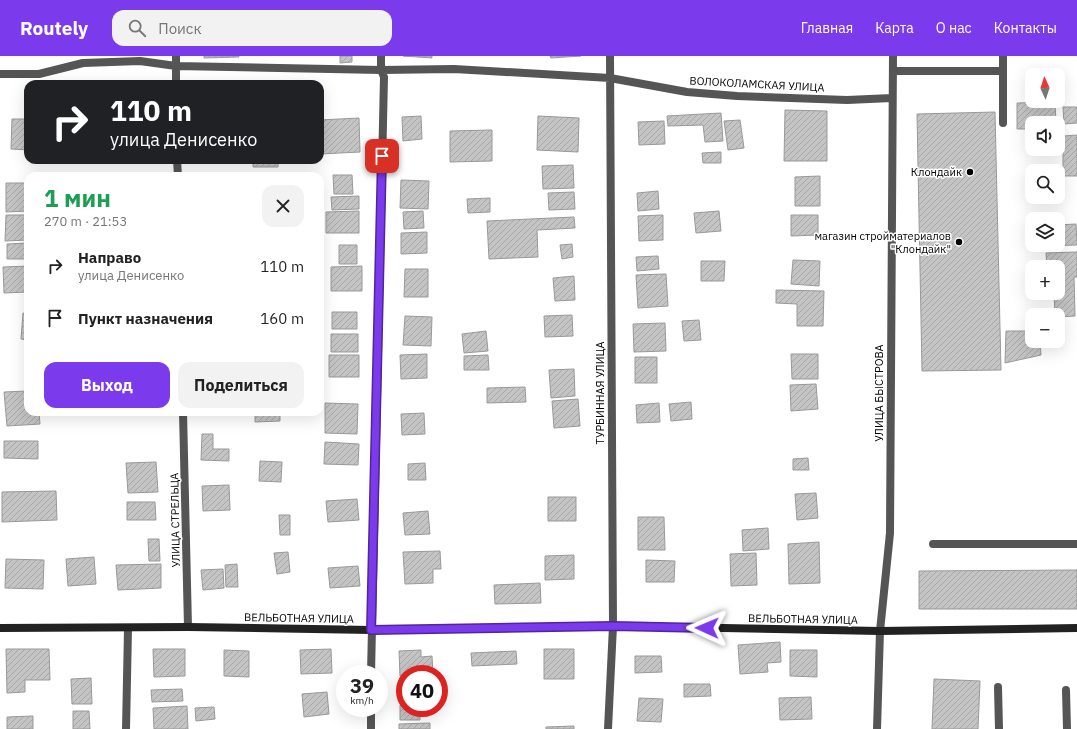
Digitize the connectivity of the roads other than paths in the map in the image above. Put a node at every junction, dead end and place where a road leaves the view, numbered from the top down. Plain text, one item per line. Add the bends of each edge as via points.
1 (176, 56) edge
2 (381, 56) edge
3 (610, 56) edge
4 (893, 56) edge
5 (1003, 56) edge
6 (176, 66) junction
7 (381, 70) junction
8 (893, 71) junction
9 (1002, 71) junction
10 (0, 74) edge
11 (610, 78) junction
12 (176, 80) edge
13 (892, 98) junction
14 (1003, 123) dead end
15 (183, 416) edge
16 (933, 544) dead end
17 (1077, 544) edge
18 (613, 626) junction
19 (188, 627) junction
20 (0, 628) edge
21 (1077, 628) edge
22 (128, 629) junction
23 (371, 630) junction
24 (880, 631) junction
25 (371, 665) edge
26 (998, 687) dead end
27 (1066, 690) dead end
28 (371, 717) edge
29 (126, 729) edge
30 (371, 729) edge
31 (608, 729) edge
32 (878, 729) edge
33 (999, 729) edge
34 (1067, 729) edge

1 - 6 street
2 - 7 street
3 - 11 street, ТУРБИННАЯ УЛИЦА
4 - 8 street, УЛИЦА БЫСТРОВА
5 - 9 street
6 - 7 street, ВОЛОКОЛАМСКАЯ УЛИЦА
6 - 10 street, ВОЛОКОЛАМСКАЯ УЛИЦА via 140,61 83,63 39,74
6 - 12 street
7 - 11 street, ВОЛОКОЛАМСКАЯ УЛИЦА via 454,69
7 - 23 street via 384,77
8 - 9 street
8 - 13 street, УЛИЦА БЫСТРОВА
9 - 14 street
11 - 13 street, ВОЛОКОЛАМСКАЯ УЛИЦА via 687,92 737,96 847,100
11 - 18 street, ТУРБИННАЯ УЛИЦА
13 - 24 street, УЛИЦА БЫСТРОВА via 890,533
15 - 19 street, УЛИЦА СТРЕЛЬЦА
16 - 17 street
18 - 23 street, ВЕЛЬБОТНАЯ УЛИЦА
18 - 24 street, ВЕЛЬБОТНАЯ УЛИЦА
18 - 31 street, ТУРБИННАЯ УЛИЦА
19 - 22 street, ВЕЛЬБОТНАЯ УЛИЦА
19 - 23 street, ВЕЛЬБОТНАЯ УЛИЦА
20 - 22 street, ВЕЛЬБОТНАЯ УЛИЦА
21 - 24 street, ВЕЛЬБОТНАЯ УЛИЦА
22 - 29 street
23 - 25 street
24 - 32 street, УЛИЦА БЫСТРОВА
26 - 33 street
27 - 34 street
28 - 30 street

